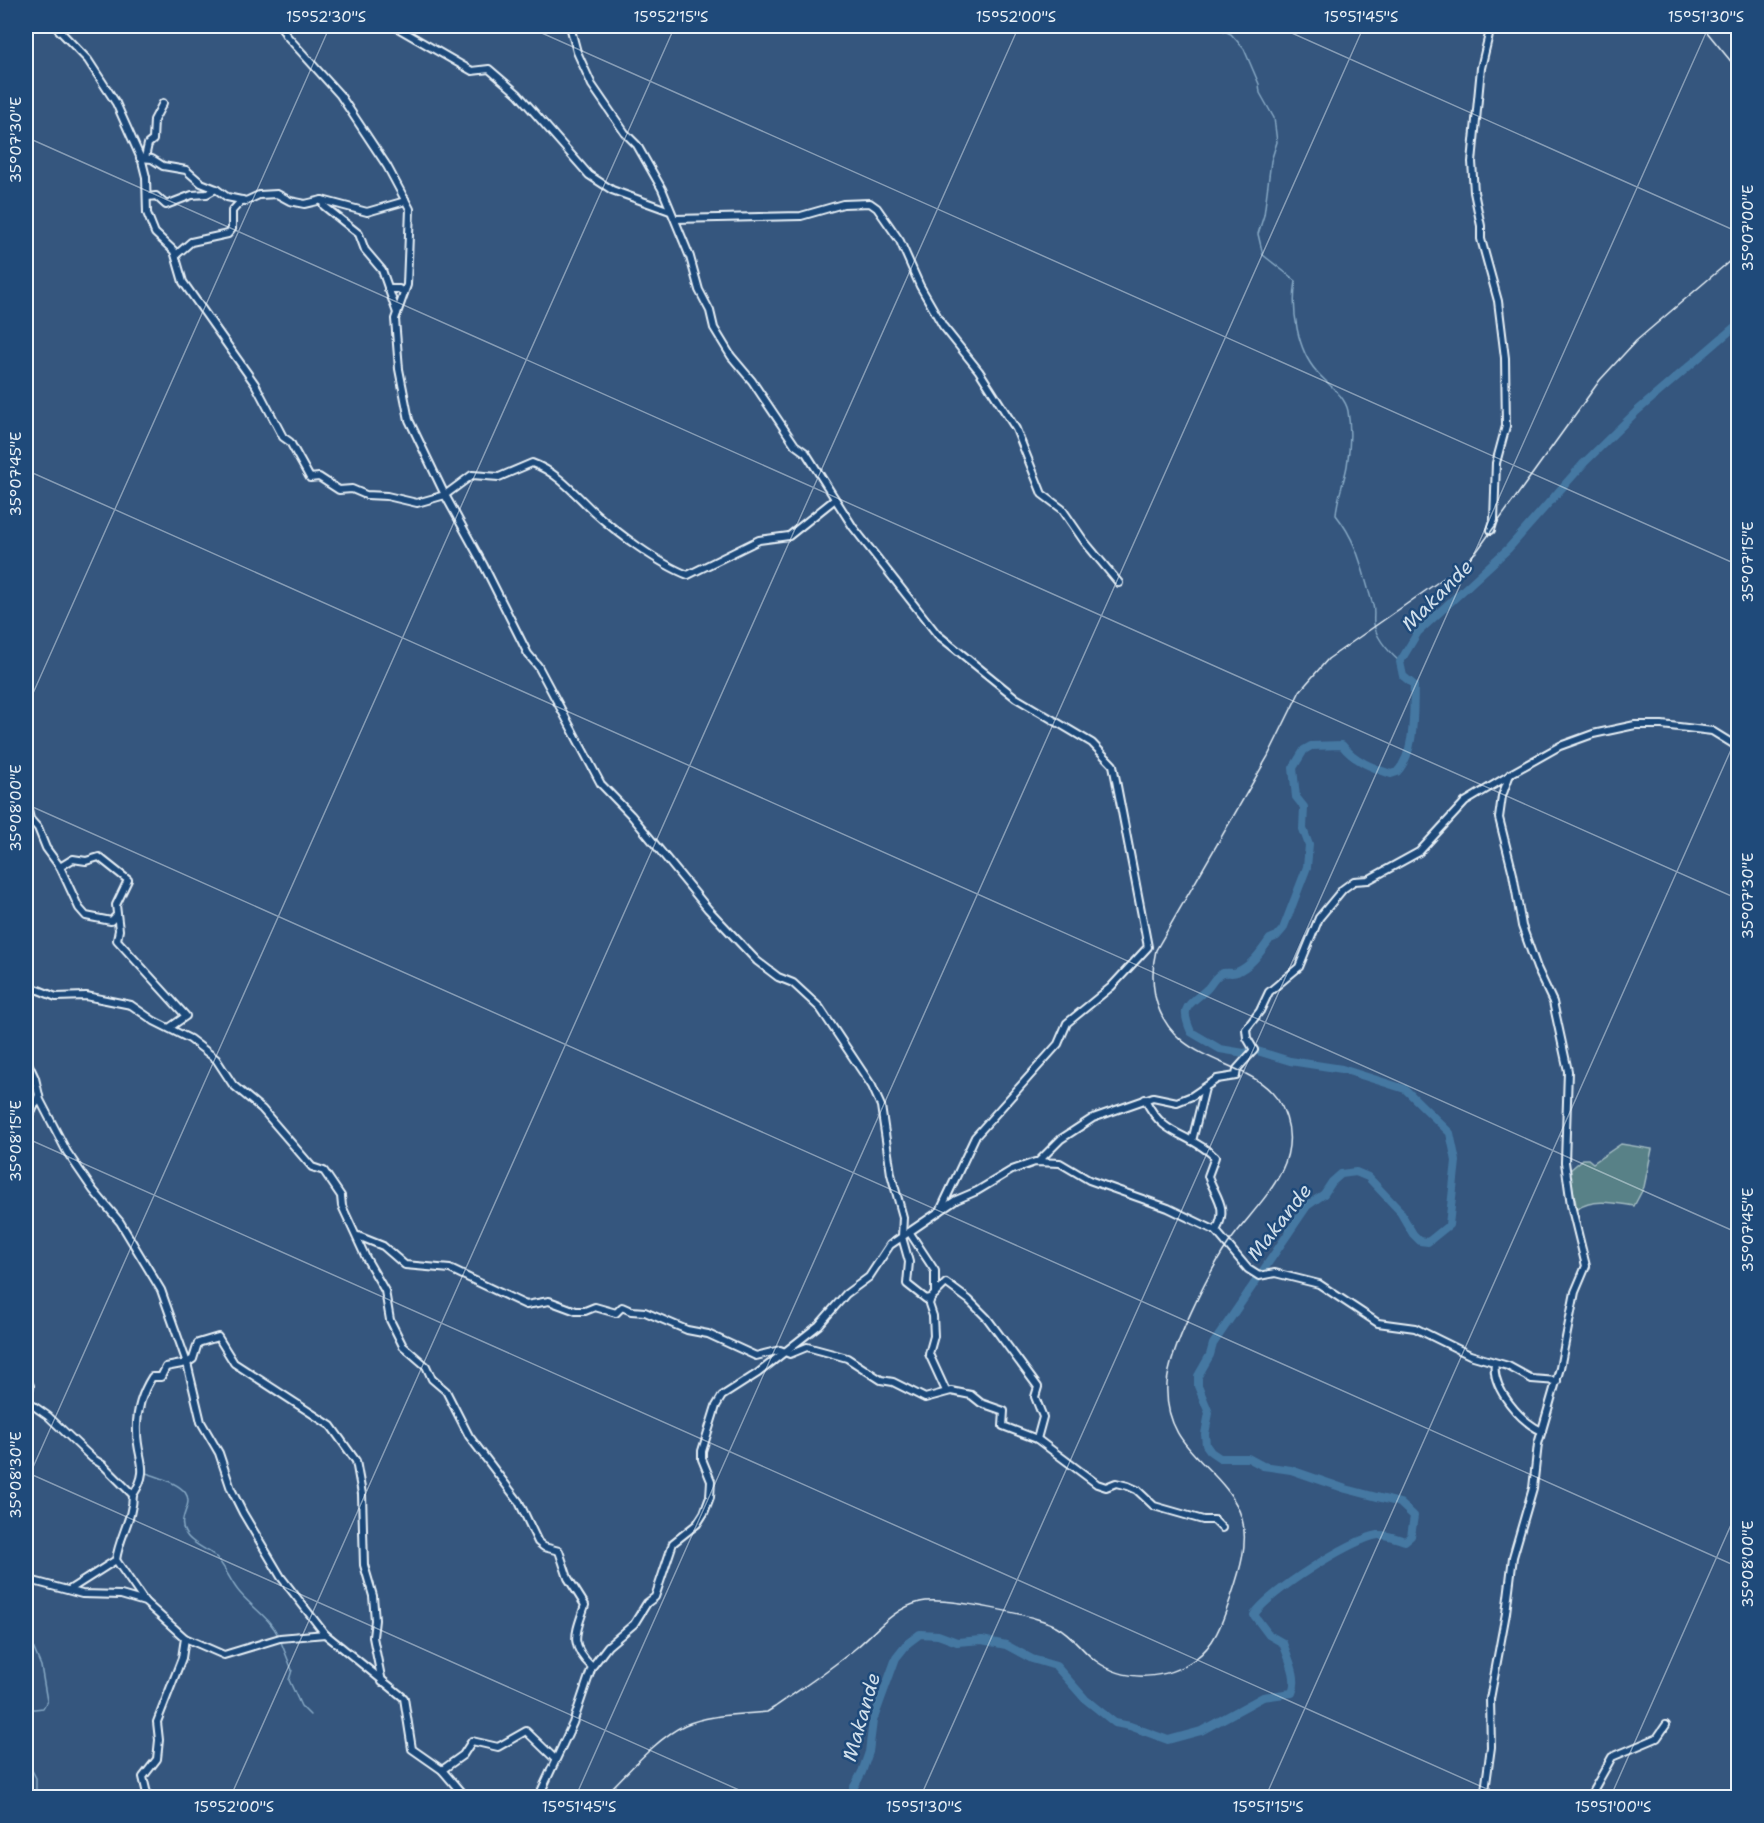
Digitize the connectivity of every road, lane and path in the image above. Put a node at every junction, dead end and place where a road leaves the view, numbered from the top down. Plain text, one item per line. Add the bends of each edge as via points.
1 (55, 26) edge
2 (281, 26) edge
3 (394, 26) edge
4 (570, 26) edge
5 (1491, 26) edge
6 (163, 103) dead end
7 (143, 158) junction
8 (216, 189) junction
9 (148, 197) junction
10 (405, 199) junction
11 (242, 200) junction
12 (322, 200) junction
13 (670, 211) junction
14 (675, 219) junction
15 (176, 255) junction
16 (388, 289) junction
17 (404, 293) junction
18 (397, 313) junction
19 (445, 495) junction
20 (834, 500) junction
21 (1491, 530) dead end
22 (1119, 583) dead end
23 (1738, 747) edge
24 (1510, 774) junction
25 (26, 802) edge
26 (60, 867) junction
27 (116, 915) junction
28 (26, 986) edge
29 (169, 1028) junction
30 (26, 1059) edge
31 (1205, 1088) junction
32 (39, 1094) junction
33 (1145, 1099) junction
34 (26, 1117) edge
35 (1192, 1141) junction
36 (1039, 1161) junction
37 (940, 1211) junction
38 (1216, 1231) junction
39 (910, 1233) junction
40 (358, 1236) junction
41 (902, 1237) junction
42 (933, 1296) junction
43 (784, 1352) junction
44 (187, 1363) junction
45 (1495, 1364) junction
46 (26, 1378) edge
47 (1557, 1381) junction
48 (946, 1391) junction
49 (27, 1403) edge
50 (1542, 1431) junction
51 (1037, 1439) junction
52 (133, 1495) junction
53 (1222, 1528) dead end
54 (116, 1560) junction
55 (26, 1579) edge
56 (69, 1590) junction
57 (145, 1602) junction
58 (324, 1634) junction
59 (185, 1638) junction
60 (592, 1667) junction
61 (382, 1682) junction
62 (1666, 1725) dead end
63 (555, 1759) junction
64 (442, 1770) junction
65 (542, 1796) edge
66 (148, 1797) edge
67 (466, 1797) edge
68 (1484, 1797) edge
69 (1589, 1797) edge

1 - 7 street via 88,60 116,103
2 - 10 street via 340,95
3 - 13 street via 472,71 489,69 518,94 589,175 612,190
4 - 13 street via 592,85 620,127 637,144
5 - 21 street via 1481,68 1472,162 1480,239 1498,301 1505,358 1506,426 1496,463
6 - 7 street via 154,120 153,140
7 - 8 street via 186,170
7 - 9 street
8 - 9 street via 166,205 156,196
8 - 11 street via 227,197
9 - 15 street via 147,213 155,233
10 - 12 street via 367,212
10 - 17 street via 410,209 408,285
11 - 12 street via 268,193 305,204
11 - 15 street via 232,212 232,229 228,234 191,242
12 - 16 street via 324,206 359,234 365,250 382,270
13 - 14 street
14 - 20 street via 714,328 795,445 806,453
14 - 22 street via 801,216 843,204 870,203 878,208 900,241 943,326 979,371 1016,429 1042,494 1062,509
15 - 19 street via 183,282 255,384 310,478 319,477 339,490 352,489 417,503
16 - 17 street via 399,288
16 - 18 street
17 - 18 street
18 - 19 street via 399,369 409,420
19 - 20 street via 472,475 500,477 532,463 552,473 600,517 668,566 688,575 759,540 789,536
19 - 41 street via 602,784 708,909 757,960 793,983 820,1008 857,1062 881,1106 891,1174 903,1217
20 - 37 street via 937,634 1016,698 1089,740 1110,760 1118,781 1122,821 1134,862 1148,943 1146,951 1111,987 1067,1023 1058,1044 975,1137
23 - 24 street via 1712,731 1635,725 1573,740
24 - 31 street via 1465,802 1419,852 1366,881 1350,882 1338,894 1319,918 1299,967 1269,992 1246,1029 1254,1050 1237,1075 1217,1079
24 - 47 street via 1499,818 1522,926 1553,1002 1564,1050 1569,1093 1565,1162 1586,1263 1575,1292
25 - 26 street via 30,819
26 - 27 street via 86,916 111,921
26 - 27 street via 73,859 99,857 128,880 116,905
27 - 29 street via 117,940 186,1016
28 - 29 street via 56,997 86,996 131,1005
29 - 40 street via 216,1059 233,1085 262,1108 312,1167 324,1171 342,1197 342,1206
30 - 32 street
31 - 33 street via 1175,1102 1160,1097
31 - 35 street
32 - 34 street
32 - 44 street via 71,1158 120,1222 158,1284
33 - 35 street via 1163,1127
33 - 36 street via 1078,1126
35 - 38 street via 1215,1158 1208,1176 1222,1210
36 - 37 street via 1011,1170
36 - 38 street via 1060,1162 1089,1180 1168,1208
37 - 39 street
38 - 45 street via 1248,1269 1259,1276 1275,1273 1319,1284 1375,1322 1415,1328
39 - 41 street
39 - 42 street via 935,1272
40 - 43 street via 383,1246 405,1265 458,1272 526,1305 549,1300 576,1311 601,1307 616,1312 624,1307 708,1334 756,1356
40 - 60 street via 386,1293 390,1320 402,1344 445,1389 469,1436 519,1502 538,1542 559,1551 568,1578 585,1605 574,1637 580,1655
41 - 42 street via 909,1262 907,1284 923,1299
41 - 43 street via 890,1245 869,1277
42 - 48 street via 929,1304 934,1336 929,1354
42 - 51 street via 945,1283 969,1300 1028,1371 1030,1380 1038,1387 1035,1397 1042,1415
43 - 48 street via 791,1354 807,1347 842,1357 925,1398
43 - 60 street via 718,1401 702,1450 711,1481 704,1513 697,1524 673,1543 655,1597
44 - 52 street via 166,1367 161,1377 152,1377 144,1390 137,1432 144,1472
44 - 58 street via 201,1422 219,1453 234,1498 281,1577
44 - 61 street via 195,1356 198,1343 218,1337 234,1363 327,1423 355,1459 362,1494 364,1565 373,1596 373,1638
45 - 47 street via 1535,1380
45 - 50 street via 1494,1375 1511,1405 1527,1424
46 - 49 street via 30,1386
47 - 50 street
48 - 51 street via 970,1395 1004,1410 1003,1426
49 - 52 street via 48,1416
50 - 68 street via 1533,1488 1513,1557 1491,1693 1491,1748
51 - 53 street via 1097,1484 1131,1487 1152,1505 1214,1520
52 - 54 street via 133,1510 118,1542
54 - 56 street
54 - 57 street
55 - 56 street
56 - 57 street via 121,1595
57 - 59 street
58 - 59 street via 280,1638 224,1656
58 - 61 street
59 - 66 street via 182,1658 157,1722 157,1759 143,1777
60 - 63 street via 573,1723
61 - 64 street via 405,1701 412,1749
62 - 69 street via 1657,1738 1612,1757
63 - 64 street via 525,1731 498,1747 472,1741 463,1755
63 - 65 street
64 - 67 street

